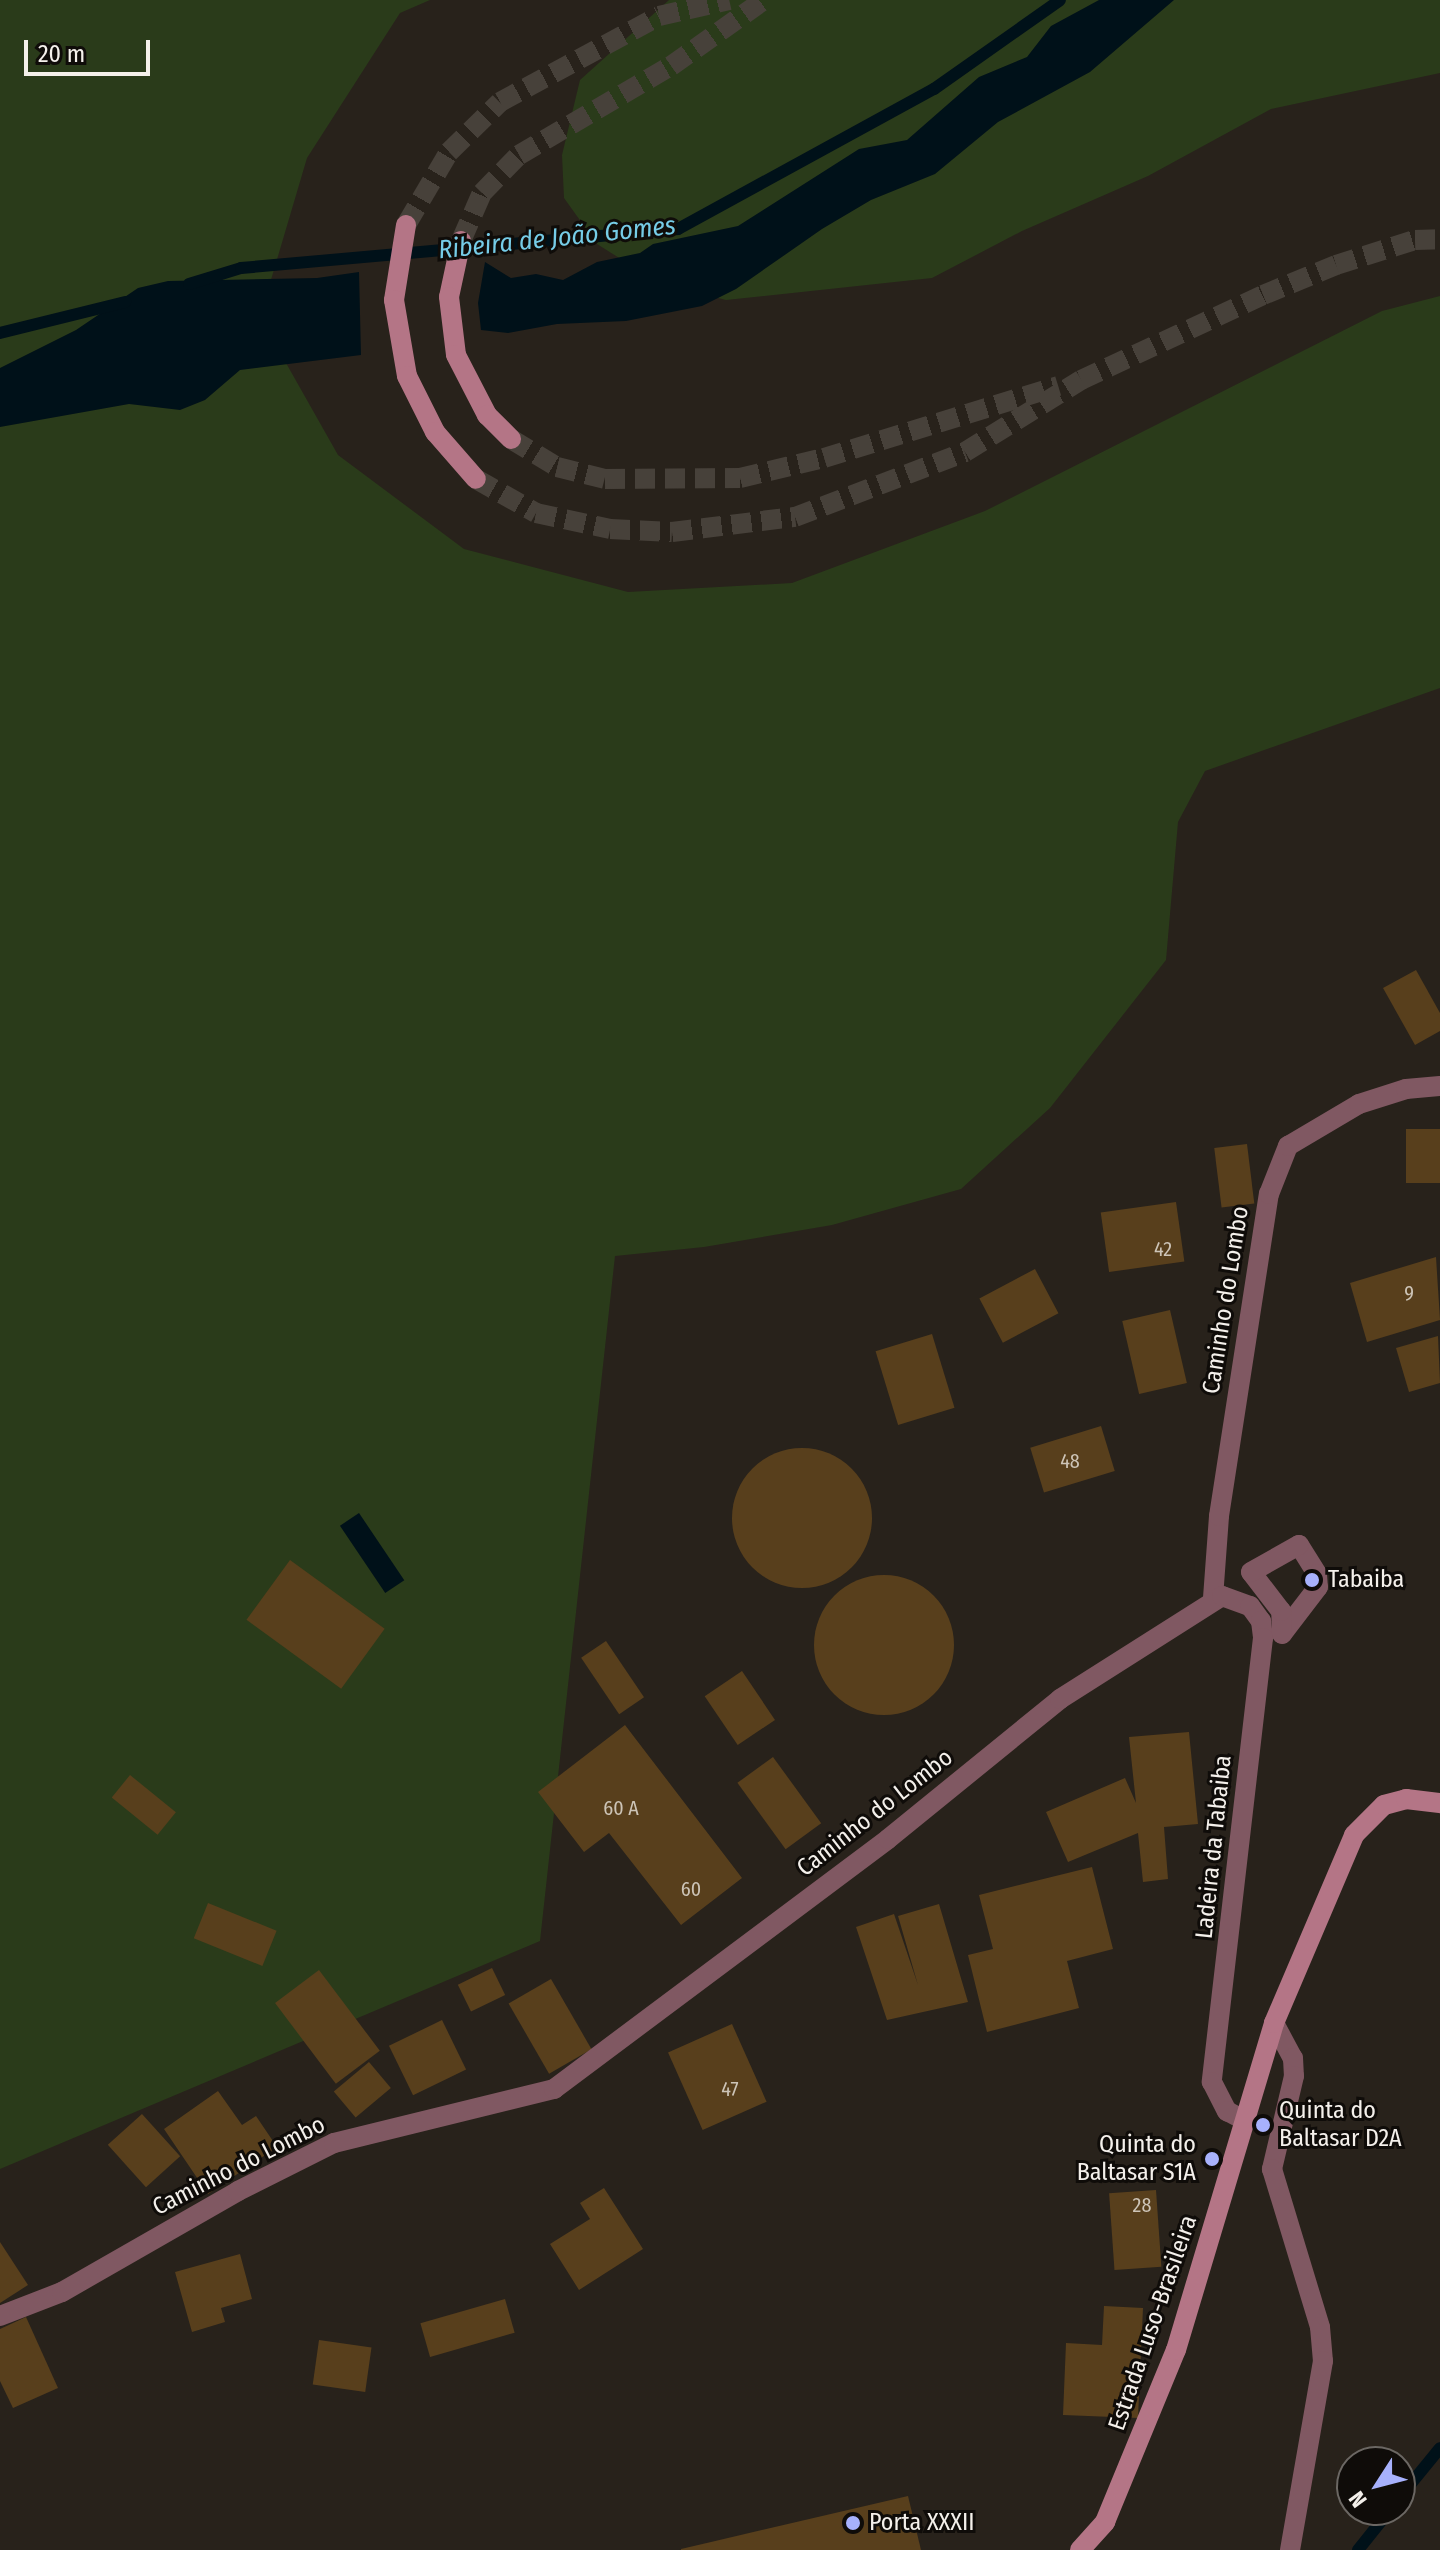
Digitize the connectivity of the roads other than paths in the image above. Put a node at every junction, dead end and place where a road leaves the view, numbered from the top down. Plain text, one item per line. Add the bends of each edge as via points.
1 (406, 225) tunnel mouth
2 (461, 241) tunnel mouth
3 (511, 439) tunnel mouth
4 (476, 479) tunnel mouth
5 (1440, 1086) edge
6 (1213, 1598) junction
7 (1440, 1803) edge
8 (1274, 2023) junction
9 (1246, 2121) junction
10 (0, 2316) edge
11 (1080, 2550) edge
12 (1290, 2550) edge

1 - 4 street via 394,300 407,376 435,432
2 - 3 street via 449,297 456,355 487,415
5 - 6 lane, Caminho do Lombo via 1406,1089 1359,1104 1322,1121 1288,1146 1269,1194 1219,1516
6 - 9 lane, Ladeira da Tabaiba via 1235,1597 1250,1606 1261,1621 1263,1638 1212,2082 1227,2111
6 - 10 lane, Caminho do Lombo via 1060,1699 888,1839 554,2089 334,2143 238,2191 62,2292
7 - 8 street, Estrada Luso-Brasileira via 1406,1799 1384,1805 1354,1835
8 - 9 street, Estrada Luso-Brasileira
8 - 12 lane via 1293,2058 1294,2076 1272,2169 1320,2327 1323,2361
9 - 11 street, Estrada Luso-Brasileira via 1176,2350 1105,2522

